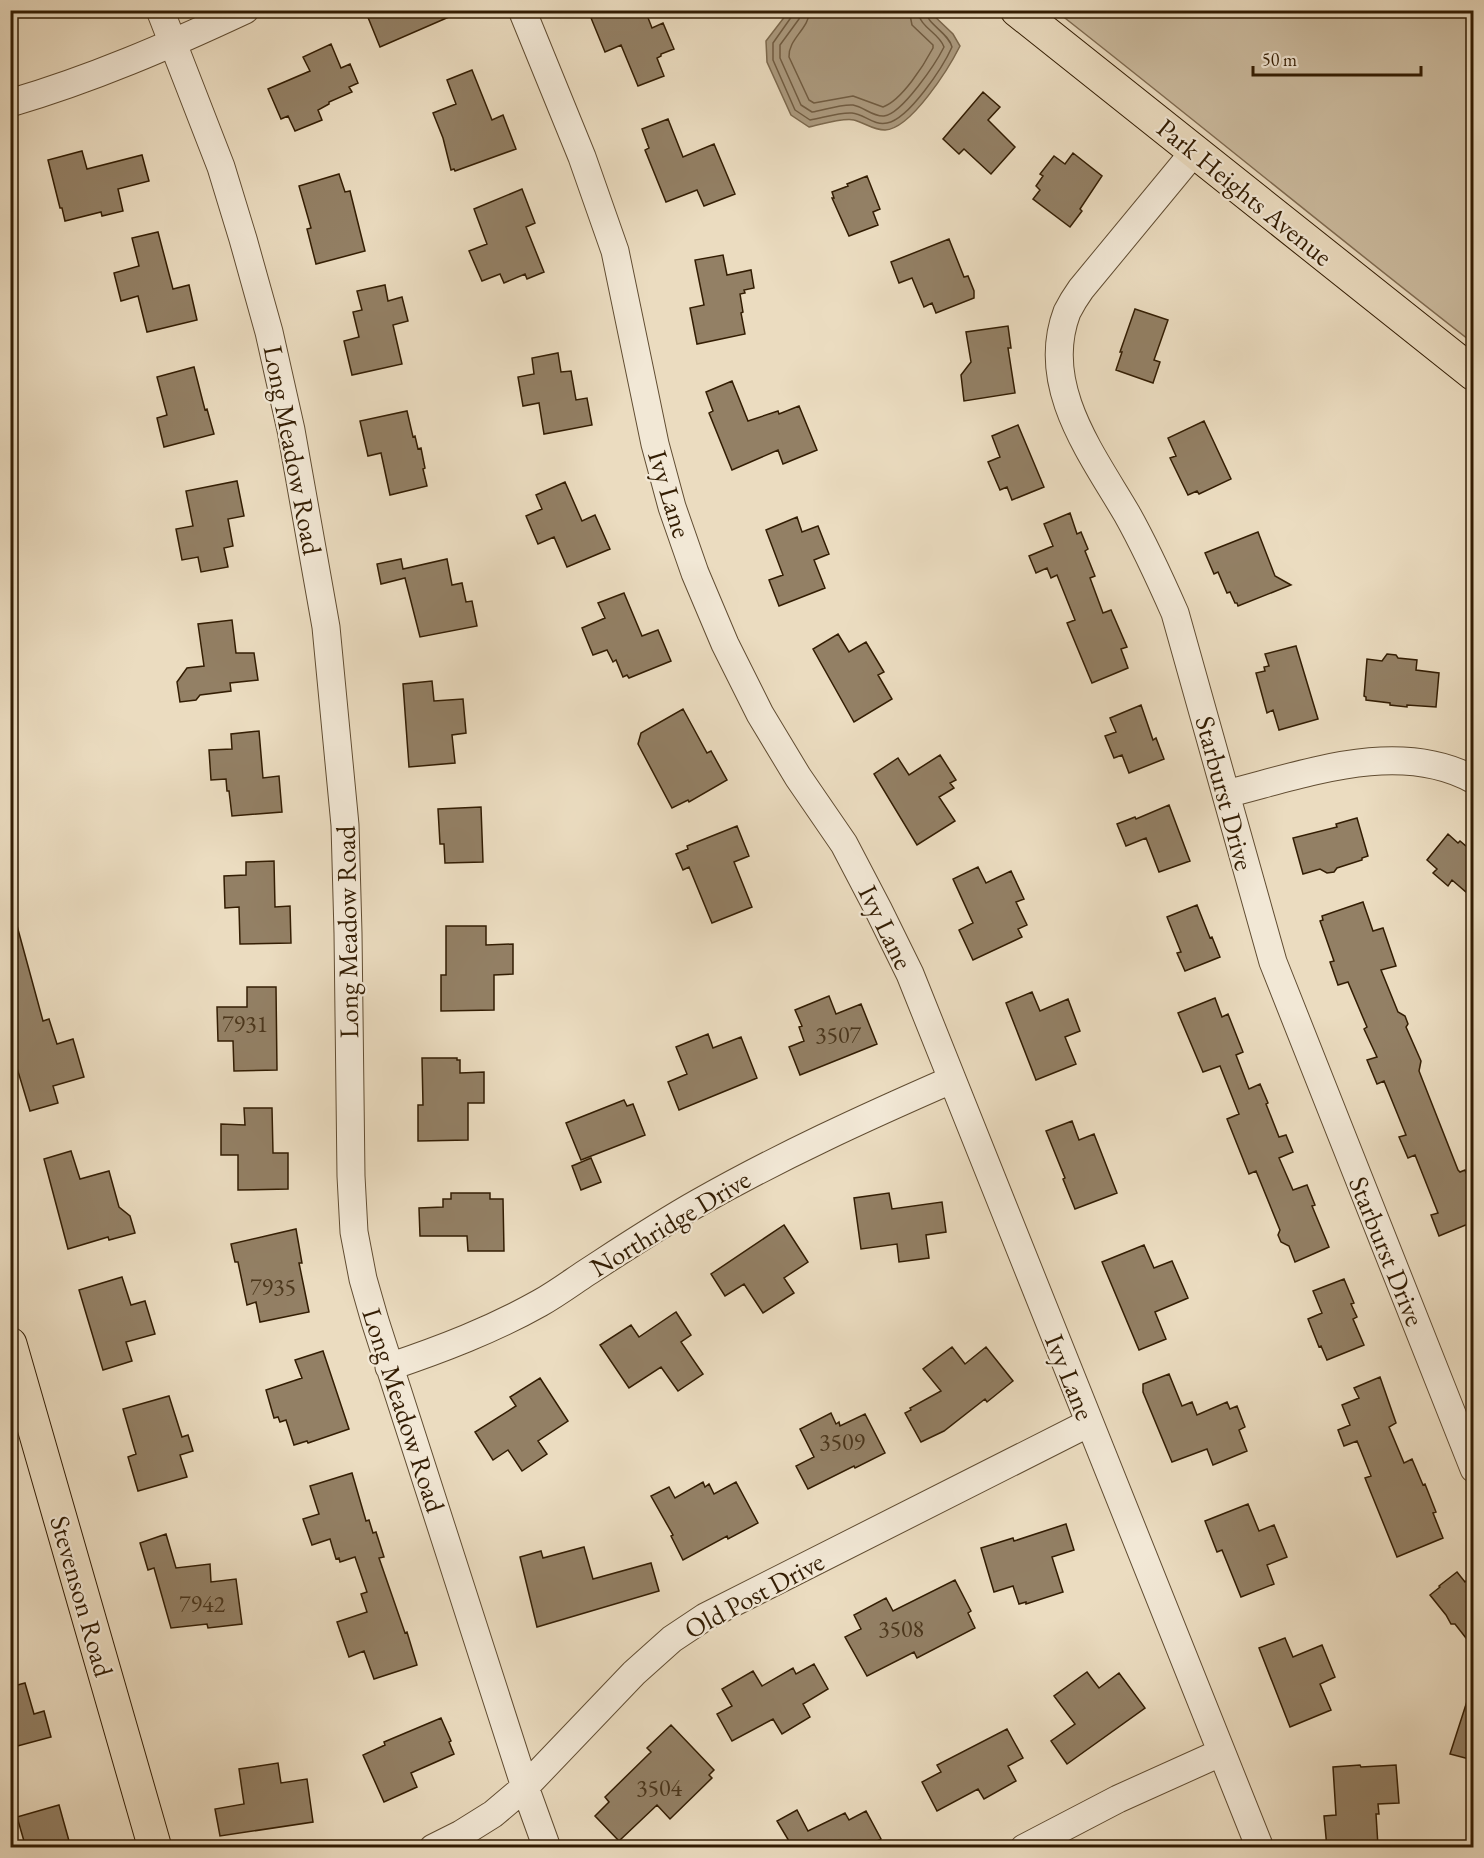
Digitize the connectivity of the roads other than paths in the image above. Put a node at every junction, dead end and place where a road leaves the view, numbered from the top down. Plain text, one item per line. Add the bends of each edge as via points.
1 (160, 10) edge
2 (245, 10) edge
3 (522, 10) edge
4 (1017, 10) edge
5 (173, 43) junction
6 (10, 104) edge
7 (1194, 152) junction
8 (1473, 374) edge
9 (1473, 780) edge
10 (1226, 794) junction
11 (951, 1080) junction
12 (10, 1344) edge
13 (389, 1366) junction
14 (1089, 1423) junction
15 (1473, 1469) edge
16 (1220, 1753) junction
17 (525, 1787) junction
18 (155, 1848) edge
19 (433, 1848) edge
20 (547, 1848) edge
21 (1024, 1848) edge
22 (1260, 1848) edge

1 - 5 street, Long Meadow Road
2 - 5 street
3 - 11 street, Ivy Lane via 582,157 615,251 655,444 695,573 760,714 844,844 878,909 910,974
4 - 7 main road, Park Heights Avenue
5 - 6 street
5 - 13 street, Long Meadow Road via 221,167 266,322 317,569 345,825 354,1232 363,1279
7 - 8 main road, Park Heights Avenue
7 - 10 street, Starburst Drive via 1081,289 1068,312 1059,358 1061,381 1077,428 1136,530 1175,613
9 - 10 street via 1436,766 1396,760 1345,764
10 - 15 street, Starburst Drive via 1273,962
11 - 13 street, Northridge Drive via 767,1164 494,1328
11 - 14 street, Ivy Lane
12 - 18 main road, Stevenson Road
13 - 17 street, Long Meadow Road
14 - 16 street, Ivy Lane
14 - 17 street, Old Post Drive via 705,1617 672,1639 634,1673
16 - 21 street via 1118,1798
16 - 22 street, Ivy Lane
17 - 19 street, Old Post Drive via 493,1814
17 - 20 street, Long Meadow Road

